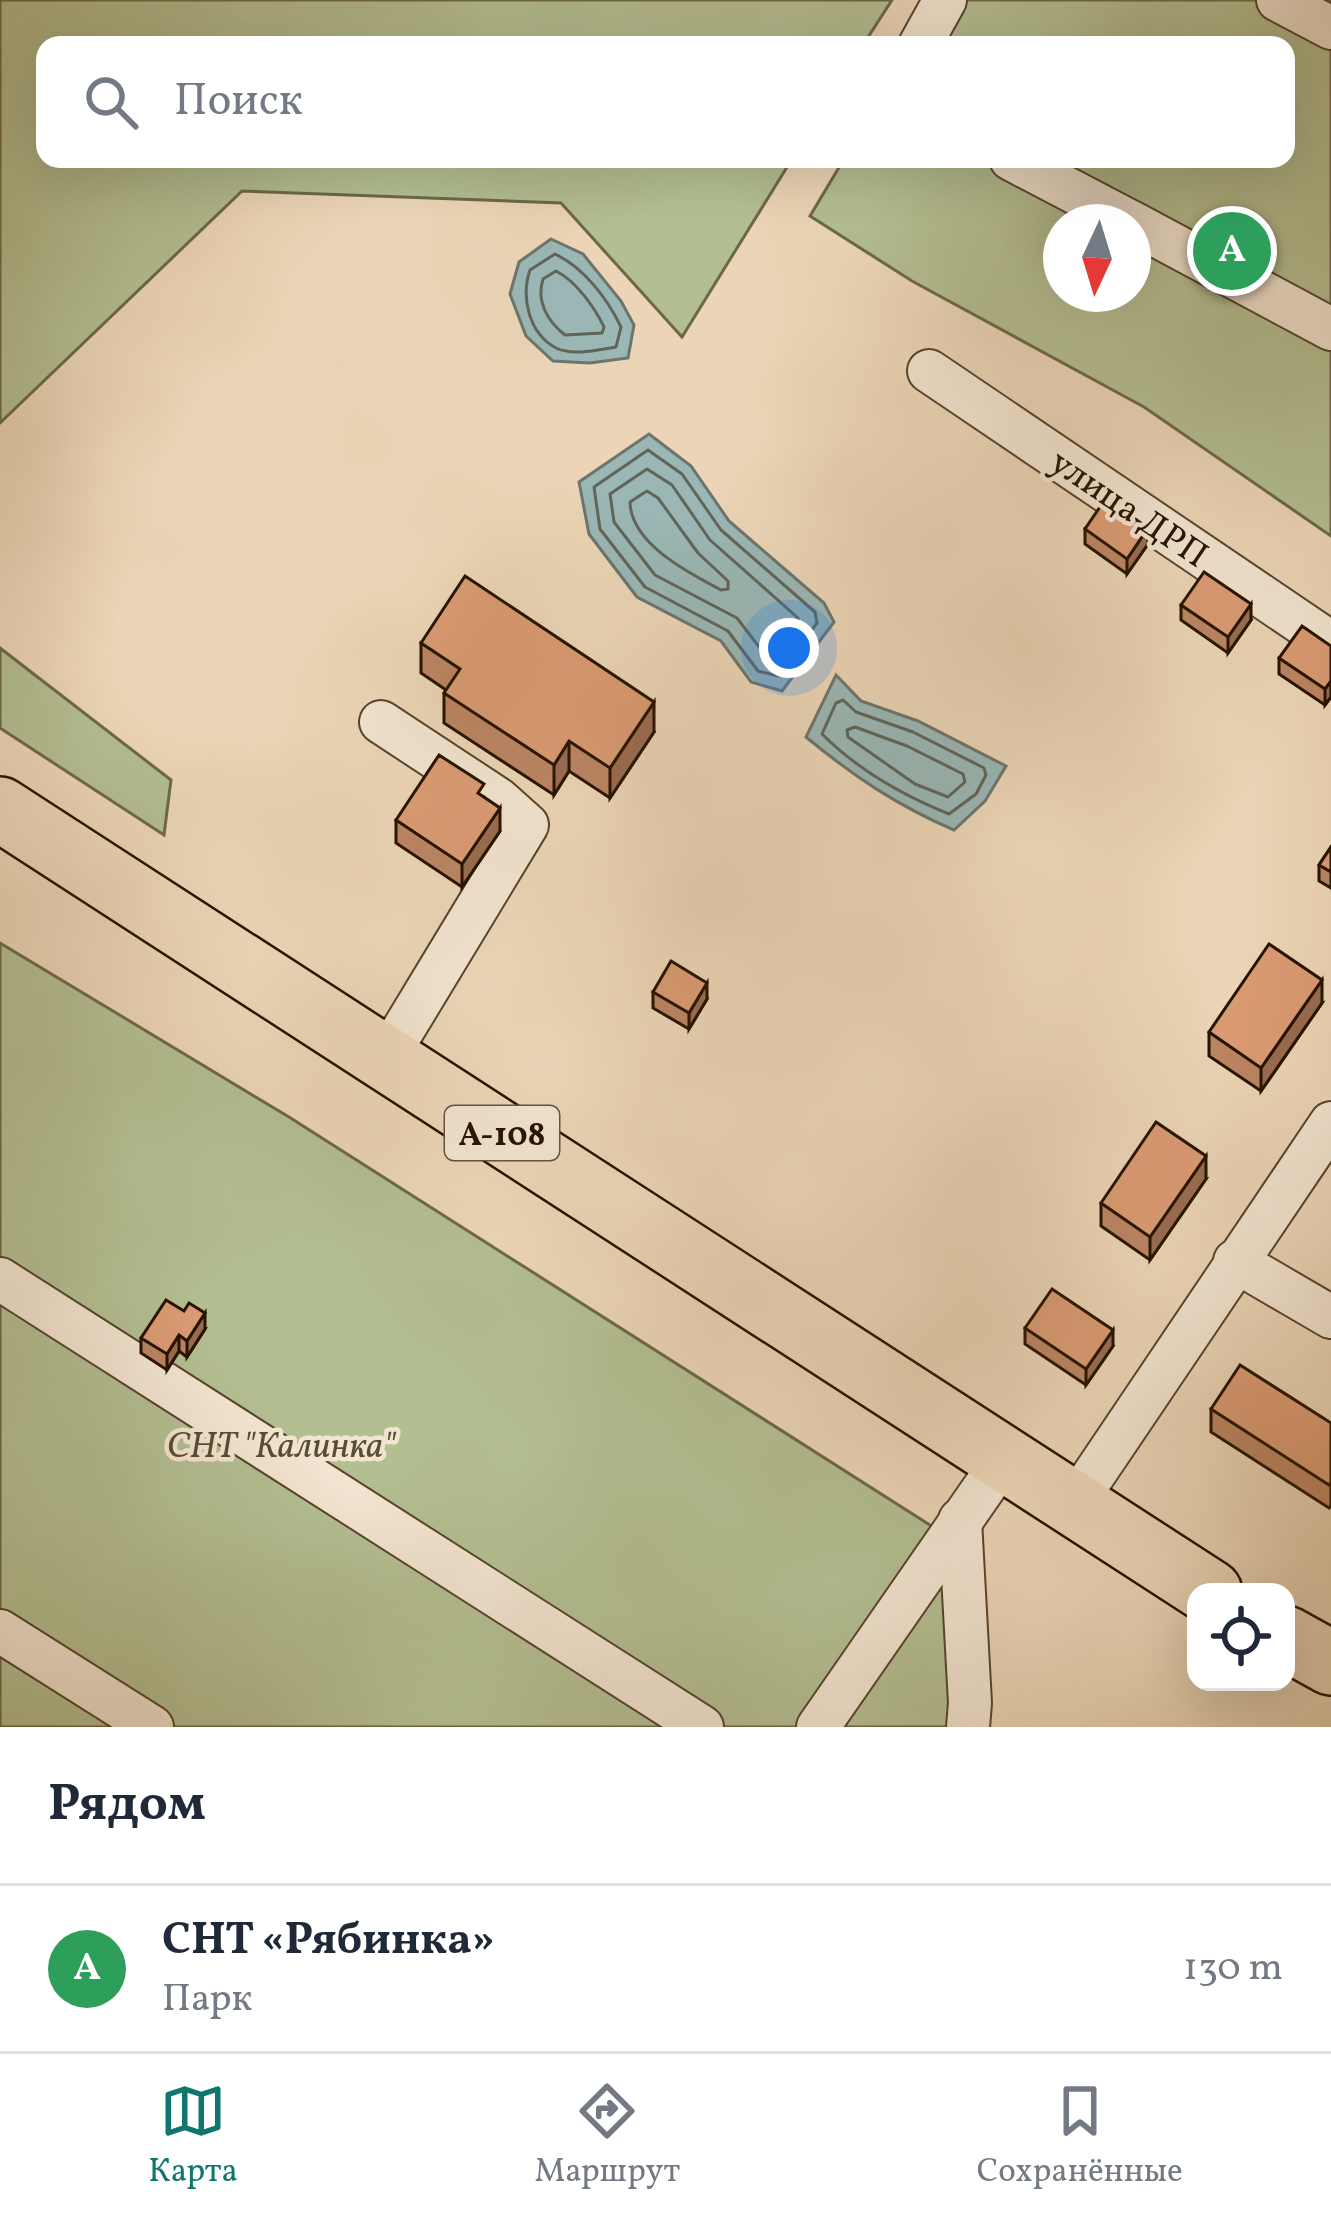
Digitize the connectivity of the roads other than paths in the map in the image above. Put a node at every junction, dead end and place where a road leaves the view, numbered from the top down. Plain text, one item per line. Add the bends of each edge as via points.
1 (945, 0) edge
2 (1278, 0) edge
3 (1331, 28) edge
4 (925, 36) edge
5 (1028, 168) edge
6 (1097, 204) edge
7 (1151, 232) edge
8 (1331, 328) edge
9 (929, 371) dead end
10 (1331, 643) edge
11 (381, 722) dead end
12 (0, 809) edge
13 (386, 1058) junction
14 (1331, 1123) edge
15 (1235, 1261) junction
16 (0, 1279) edge
17 (1331, 1317) edge
18 (1004, 1459) junction
19 (1074, 1504) junction
20 (960, 1520) junction
21 (1196, 1583) edge
22 (0, 1631) edge
23 (1295, 1642) edge
24 (1331, 1663) edge
25 (152, 1727) edge
26 (702, 1727) edge
27 (818, 1727) edge
28 (968, 1727) edge

1 - 4 street
2 - 3 street
5 - 6 street
7 - 8 street
9 - 10 street, улица ДРП
11 - 13 street via 527,825
12 - 13 highway, А-108
13 - 18 highway, А-108
14 - 15 street
15 - 17 street
15 - 19 street
16 - 26 street
18 - 19 highway, А-108
18 - 20 street
19 - 21 highway, А-108
20 - 27 street
20 - 28 street
22 - 25 street
23 - 24 highway

